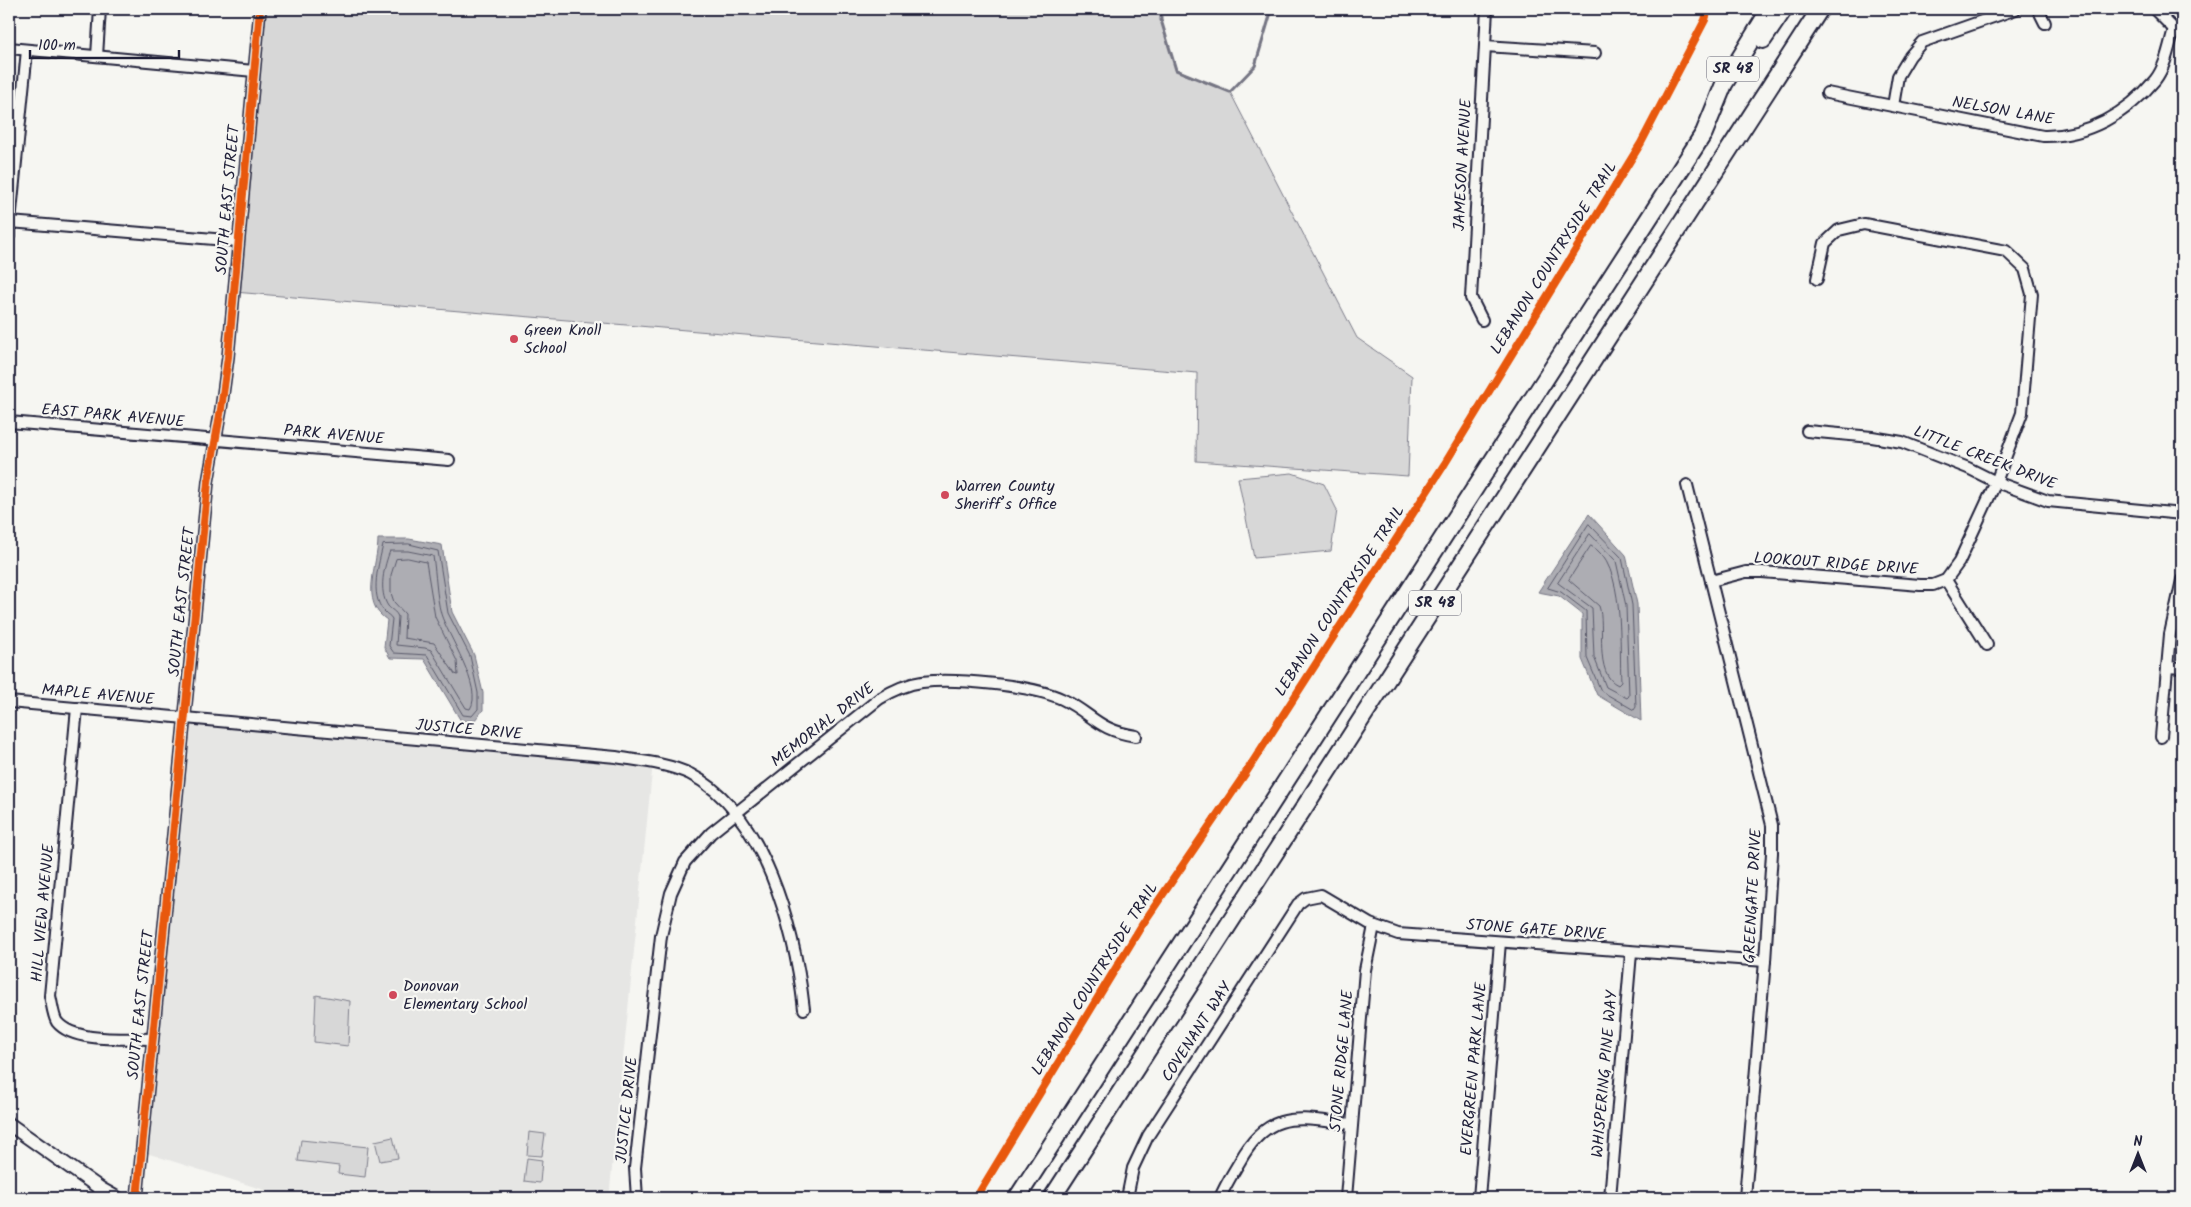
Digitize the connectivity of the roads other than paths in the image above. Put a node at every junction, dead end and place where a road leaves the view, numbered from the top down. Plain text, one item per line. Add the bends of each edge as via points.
1 (100, 9) edge
2 (260, 9) edge
3 (1487, 9) edge
4 (1770, 9) edge
5 (1784, 9) edge
6 (1820, 9) edge
7 (2016, 9) edge
8 (2038, 9) edge
9 (2154, 9) edge
10 (2045, 23) dead end
11 (2178, 27) edge
12 (1485, 46) junction
13 (9, 48) edge
14 (26, 50) junction
15 (1595, 52) dead end
16 (98, 56) junction
17 (254, 71) junction
18 (1827, 93) dead end
19 (1893, 106) junction
20 (1704, 133) junction
21 (9, 226) edge
22 (238, 241) junction
23 (1817, 280) dead end
24 (1482, 320) dead end
25 (9, 422) edge
26 (1807, 431) dead end
27 (216, 440) junction
28 (449, 460) dead end
29 (1996, 482) junction
30 (1687, 485) dead end
31 (2182, 514) edge
32 (1946, 580) junction
33 (2182, 580) edge
34 (1711, 581) junction
35 (1987, 645) dead end
36 (2167, 667) junction
37 (2182, 668) edge
38 (9, 702) edge
39 (77, 708) junction
40 (184, 718) junction
41 (1136, 736) dead end
42 (2161, 737) dead end
43 (736, 812) junction
44 (1313, 895) joint
45 (1374, 926) junction
46 (1500, 942) junction
47 (1631, 953) junction
48 (1765, 961) junction
49 (804, 1009) dead end
50 (152, 1039) junction
51 (9, 1124) edge
52 (1352, 1124) junction
53 (117, 1198) edge
54 (137, 1198) edge
55 (637, 1198) edge
56 (1017, 1198) edge
57 (1052, 1198) edge
58 (1126, 1198) edge
59 (1220, 1198) edge
60 (1346, 1198) edge
61 (1479, 1198) edge
62 (1610, 1198) edge
63 (1745, 1198) edge

1 - 16 street
2 - 17 street, SOUTH EAST STREET
3 - 12 street, JAMESON AVENUE
4 - 20 highway, SR 48 via 1724,84
5 - 20 highway
6 - 57 highway, SR 48
7 - 19 street via 1922,42 1898,76
8 - 10 street
9 - 11 street
11 - 19 street, NELSON LANE via 2164,64 2154,80 2102,124 2058,136 2043,136
12 - 15 street
12 - 24 street, JAMESON AVENUE via 1471,298
13 - 14 street
14 - 16 street
14 - 21 street
16 - 17 street
17 - 22 street, SOUTH EAST STREET
18 - 19 street, NELSON LANE
20 - 56 highway, SR 48
21 - 22 street
22 - 27 street, SOUTH EAST STREET via 228,357
23 - 29 street via 1825,243 1839,230 1864,224 2006,251 2026,269 2032,294 2022,413
25 - 27 street, EAST PARK AVENUE
26 - 29 street, LITTLE CREEK DRIVE via 1902,442
27 - 28 street, PARK AVENUE
27 - 40 street, SOUTH EAST STREET via 208,482
29 - 31 street, LITTLE CREEK DRIVE via 2057,503
29 - 32 street via 1958,562
30 - 34 street, GREENGATE DRIVE
32 - 34 street, LOOKOUT RIDGE DRIVE via 1920,585 1746,572
32 - 35 street
33 - 36 street via 2173,612
34 - 48 street, GREENGATE DRIVE via 1772,825
36 - 37 street
36 - 42 street
38 - 39 street, MAPLE AVENUE
39 - 40 street, MAPLE AVENUE
39 - 50 street, HILL VIEW AVENUE via 50,996 56,1021 82,1036
40 - 43 street, JUSTICE DRIVE via 653,762 675,768 703,782
40 - 50 street, SOUTH EAST STREET
41 - 43 street, MEMORIAL DRIVE via 1119,734 1099,725 1076,708 1048,694 974,684 921,682 906,685 879,699
43 - 49 street, JUSTICE DRIVE via 756,845 775,888 798,967
43 - 55 street, JUSTICE DRIVE via 711,833 685,862 670,893 661,936 635,1168
44 - 45 street, STONE GATE DRIVE via 1326,898
44 - 58 street, COVENANT WAY via 1298,904 1148,1136 1133,1168
45 - 46 street, STONE GATE DRIVE via 1398,934
45 - 52 street, STONE RIDGE LANE via 1365,970
46 - 47 street, STONE GATE DRIVE
46 - 61 street, EVERGREEN PARK LANE
47 - 48 street, STONE GATE DRIVE
47 - 62 street, WHISPERING PINE WAY
48 - 63 street, GREENGATE DRIVE
50 - 54 street, SOUTH EAST STREET
51 - 53 street
52 - 59 street via 1292,1120 1270,1125 1249,1145
52 - 60 street, STONE RIDGE LANE

